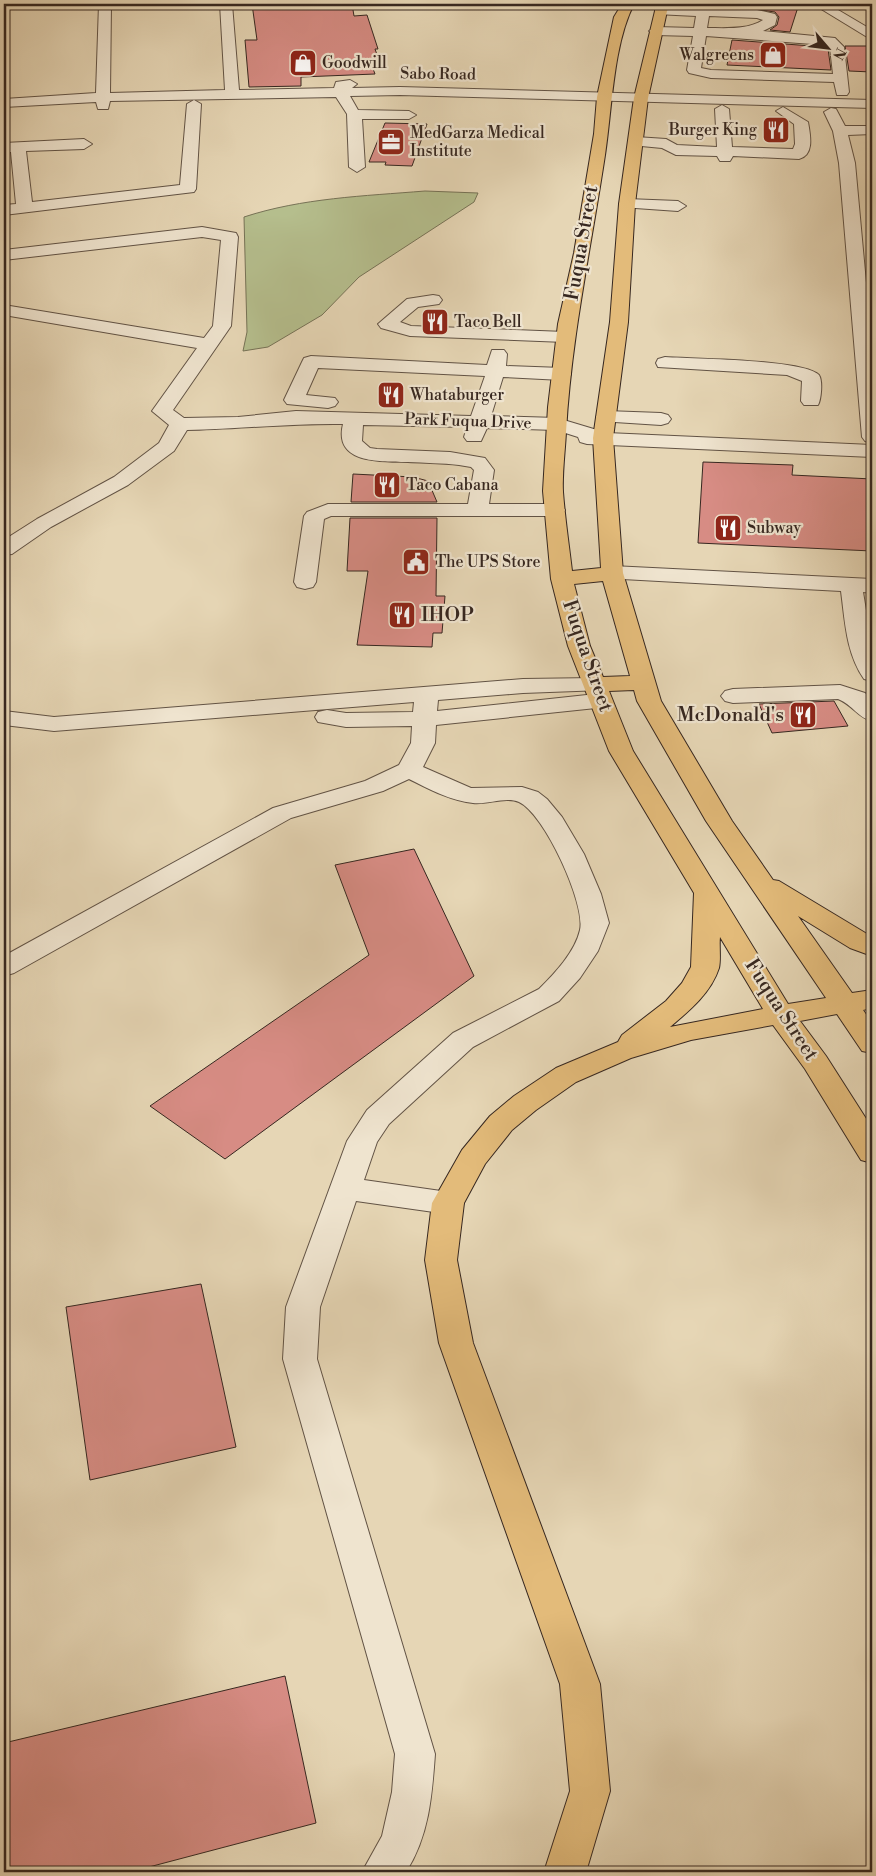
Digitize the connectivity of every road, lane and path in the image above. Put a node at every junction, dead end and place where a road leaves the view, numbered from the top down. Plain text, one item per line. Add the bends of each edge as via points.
1 (105, 4) edge
2 (226, 4) edge
3 (628, 4) edge
4 (819, 4) edge
5 (663, 7) edge
6 (703, 13) junction
7 (652, 31) junction
8 (700, 32) junction
9 (725, 32) junction
10 (872, 36) edge
11 (397, 81) dead end
12 (872, 93) edge
13 (232, 94) junction
14 (839, 95) junction
15 (343, 97) junction
16 (103, 101) junction
17 (603, 101) junction
18 (641, 102) junction
19 (4, 103) edge
20 (194, 104) junction
21 (872, 104) edge
22 (722, 109) junction
23 (783, 111) junction
24 (4, 112) edge
25 (872, 112) edge
26 (354, 114) junction
27 (409, 115) dead end
28 (872, 130) edge
29 (840, 131) junction
30 (636, 142) junction
31 (84, 144) dead end
32 (11, 148) edge
33 (725, 155) junction
34 (357, 168) dead end
35 (590, 204) junction
36 (627, 204) junction
37 (678, 206) dead end
38 (24, 208) junction
39 (4, 210) edge
40 (4, 255) edge
41 (433, 300) dead end
42 (4, 310) edge
43 (499, 335) junction
44 (565, 337) junction
45 (208, 344) junction
46 (665, 363) dead end
47 (496, 371) junction
48 (562, 374) junction
49 (811, 402) dead end
50 (606, 417) junction
51 (661, 419) dead end
52 (478, 422) junction
53 (180, 424) junction
54 (353, 425) junction
55 (556, 432) junction
56 (872, 437) edge
57 (603, 438) junction
58 (872, 451) edge
59 (478, 509) junction
60 (555, 510) junction
61 (4, 550) edge
62 (612, 573) junction
63 (562, 579) junction
64 (305, 582) dead end
65 (862, 586) edge
66 (872, 674) edge
67 (644, 682) junction
68 (598, 693) junction
69 (733, 696) dead end
70 (426, 707) junction
71 (872, 714) edge
72 (4, 718) edge
73 (409, 770) junction
74 (759, 880) junction
75 (707, 891) junction
76 (872, 947) edge
77 (4, 967) edge
78 (872, 999) edge
79 (844, 1002) junction
80 (780, 1014) junction
81 (872, 1044) edge
82 (621, 1051) junction
83 (872, 1152) edge
84 (346, 1189) junction
85 (448, 1203) junction
86 (383, 1872) edge
87 (565, 1872) edge

1 - 16 street
2 - 13 street
3 - 17 main road, Fuqua Street
4 - 10 street
5 - 6 street
5 - 7 main road, Fuqua Street
6 - 8 street
6 - 9 street via 770,17 770,22 760,28
7 - 8 street
7 - 18 main road, Fuqua Street
8 - 9 street
8 - 14 street via 694,82
9 - 14 street via 830,41 837,47
11 - 15 street via 341,85
12 - 14 street
13 - 15 street, Sabo Road
13 - 16 street, Sabo Road
14 - 18 street, Sabo Road
14 - 21 street, Sabo Road
14 - 23 street, Sabo Road
14 - 25 street, Sabo Road
14 - 29 street
15 - 17 street, Sabo Road
15 - 20 street, Sabo Road
15 - 26 street
16 - 19 street, Sabo Road
16 - 20 street, Sabo Road
16 - 24 street, Sabo Road
17 - 18 street, Sabo Road
17 - 35 main road, Fuqua Street via 602,134
18 - 22 street, Sabo Road
18 - 30 main road, Fuqua Street
20 - 38 street via 188,189
22 - 23 street, Sabo Road
22 - 33 street
23 - 33 street via 801,122 803,144 798,154
26 - 27 street
26 - 34 street
28 - 29 street
29 - 56 street via 847,163
30 - 33 street
30 - 36 main road, Fuqua Street
31 - 32 street
32 - 38 street
35 - 36 main road
35 - 44 main road, Fuqua Street
36 - 37 street
36 - 50 main road, Fuqua Street via 619,322
38 - 39 street
40 - 45 street via 202,232 230,237 222,326
41 - 43 street via 413,303 387,324 410,331
42 - 45 street
43 - 44 street
43 - 47 street
44 - 48 main road, Fuqua Street
45 - 53 street via 162,411
46 - 49 street via 790,370 811,378
47 - 48 street
47 - 52 street
47 - 52 street via 311,362 294,400
48 - 55 main road, Fuqua Street
50 - 51 street
50 - 57 main road, Fuqua Street
52 - 54 street, Park Fuqua Drive
52 - 55 street, Park Fuqua Drive
53 - 54 street, Park Fuqua Drive
53 - 61 street via 167,447 121,481 44,523
54 - 59 street via 353,442 361,451 478,462 484,470
55 - 57 street, Park Fuqua Drive
55 - 60 main road, Fuqua Street
57 - 58 street, Park Fuqua Drive
57 - 62 main road, Fuqua Street
59 - 60 street
59 - 64 street via 328,510 314,516
60 - 63 main road, Fuqua Street
62 - 63 main road
62 - 65 street
62 - 67 main road, Fuqua Street
63 - 68 main road, Fuqua Street via 579,646
65 - 66 street via 859,643
67 - 68 main road
67 - 74 main road, Fuqua Street via 649,701 719,822
68 - 70 street
68 - 75 main road, Fuqua Street via 621,751
69 - 71 street via 840,692 857,698
70 - 72 street via 346,720 270,706 54,724
70 - 73 street via 423,743
73 - 77 street via 374,786 282,813
73 - 84 street via 470,795 506,793 530,797 548,816 582,875 595,924 585,950 560,986 549,995 463,1040 378,1116 362,1142
74 - 76 main road
74 - 79 main road, Fuqua Street
75 - 80 main road, Fuqua Street
75 - 82 main road via 705,967 694,988 676,1007
78 - 79 main road
79 - 80 main road
79 - 81 main road, Fuqua Street
80 - 82 main road via 688,1031
80 - 83 main road, Fuqua Street via 816,1063
82 - 85 main road via 566,1075 501,1123 473,1158
84 - 85 street
84 - 86 street via 303,1307 300,1359 415,1754 412,1792 402,1842
85 - 87 main road via 441,1260 456,1343 580,1684 590,1791

